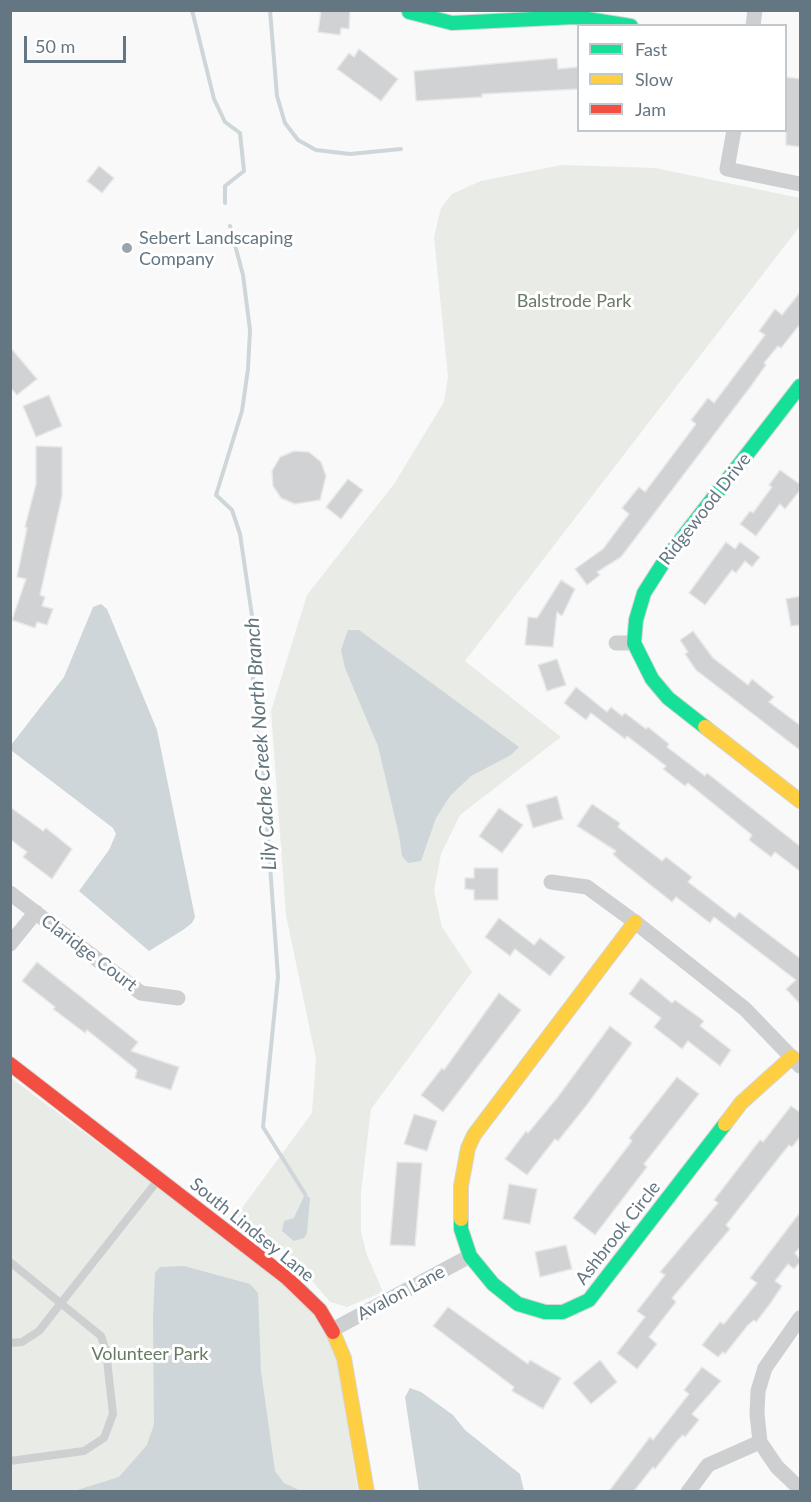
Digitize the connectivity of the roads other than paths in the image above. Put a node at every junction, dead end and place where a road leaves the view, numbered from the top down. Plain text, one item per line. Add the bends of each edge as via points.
1 (409, 12) edge
2 (575, 14) edge
3 (622, 24) edge
4 (735, 132) edge
5 (801, 184) edge
6 (801, 386) edge
7 (634, 643) junction
8 (616, 644) dead end
9 (801, 801) edge
10 (551, 882) dead end
11 (12, 898) edge
12 (36, 912) junction
13 (635, 922) junction
14 (10, 944) edge
15 (178, 998) dead end
16 (796, 1061) edge
17 (10, 1064) edge
18 (159, 1179) junction
19 (470, 1256) junction
20 (10, 1262) edge
21 (62, 1302) junction
22 (801, 1318) edge
23 (332, 1330) junction
24 (10, 1343) edge
25 (760, 1442) junction
26 (10, 1461) edge
27 (801, 1489) edge
28 (367, 1491) edge
29 (688, 1491) edge

1 - 2 street via 452,23
2 - 3 street
4 - 5 street via 727,169
6 - 7 street, Ridgewood Drive via 665,560 644,593
7 - 8 street
7 - 9 street via 652,679 668,698
10 - 13 street via 587,886
11 - 12 street, Claridge Court
12 - 14 street
12 - 15 street, Claridge Court via 141,993
13 - 16 street via 745,1009
13 - 19 street, Ashbrook Circle via 474,1135 466,1159 460,1215
16 - 19 street, Ashbrook Circle via 741,1103 596,1293 583,1304 563,1312 545,1312 518,1304 493,1284
17 - 18 street, South Lindsey Lane
18 - 21 lane
18 - 23 street, South Lindsey Lane via 287,1278 320,1310
19 - 23 street, Avalon Lane
20 - 21 lane
21 - 24 lane via 39,1331 22,1342
21 - 26 lane via 101,1336 113,1414 104,1438 84,1451
22 - 25 street via 765,1368 758,1390
23 - 28 street, South Lindsey Lane via 344,1358
25 - 27 street via 777,1467
25 - 29 street via 708,1465

